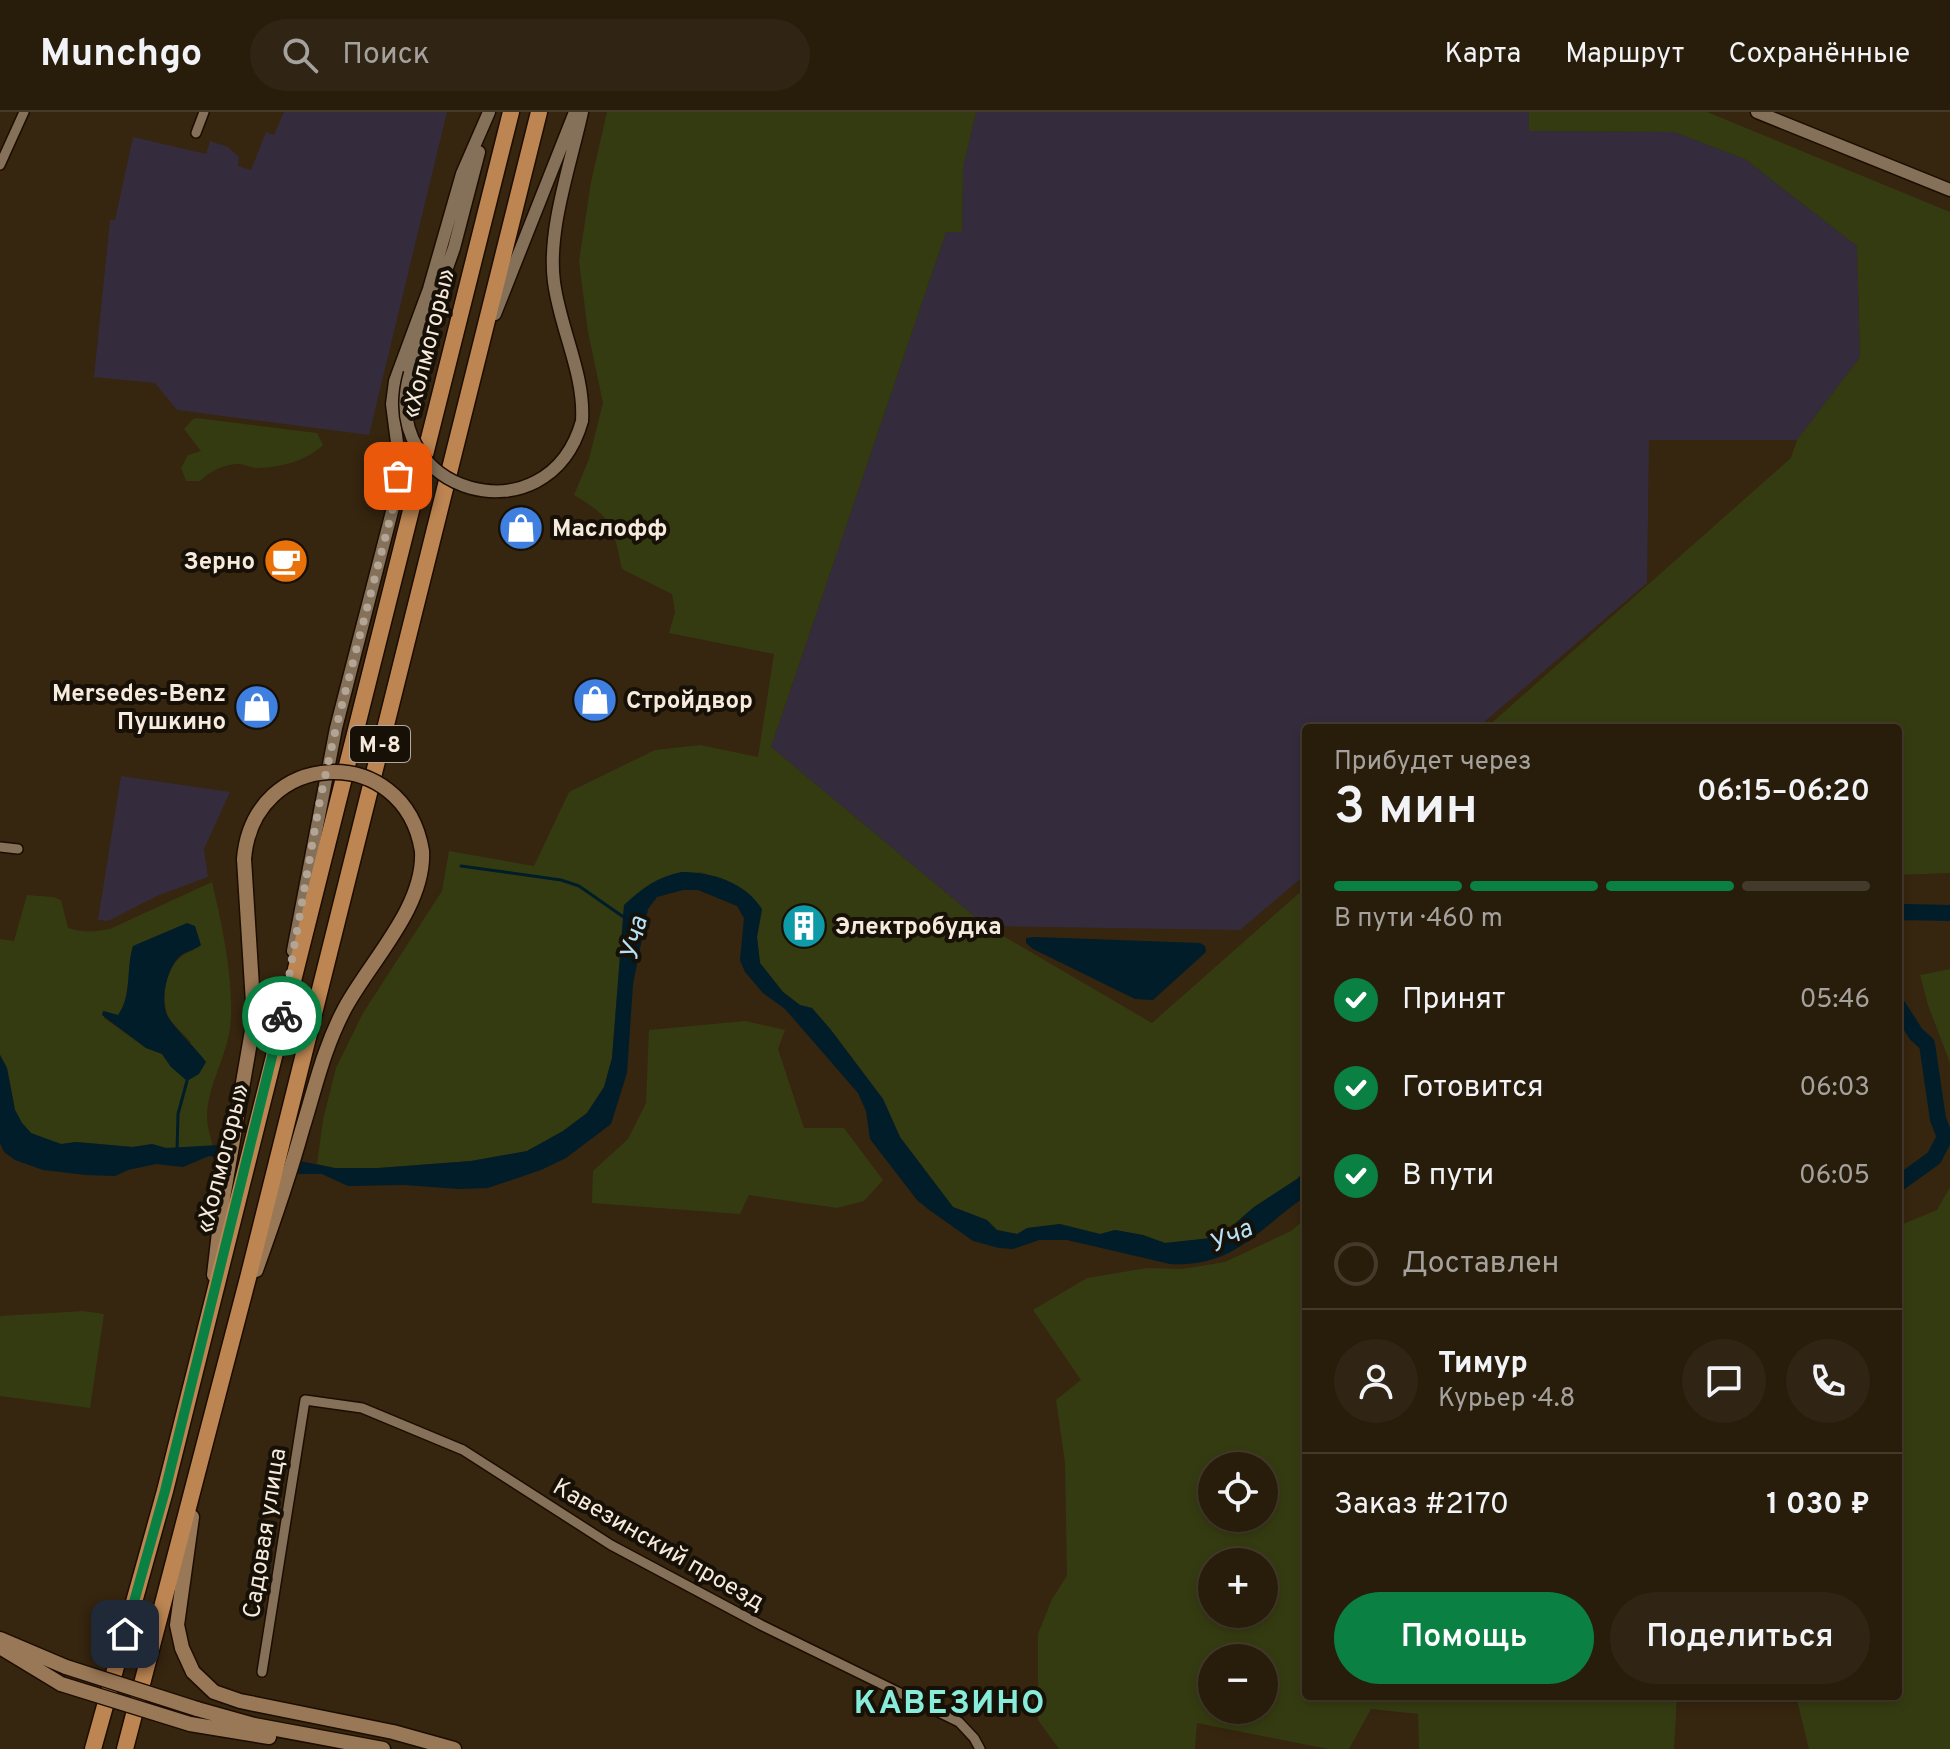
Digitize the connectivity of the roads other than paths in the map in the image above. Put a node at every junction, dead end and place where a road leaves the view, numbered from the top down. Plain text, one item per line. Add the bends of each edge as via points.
1 (24, 112) edge
2 (204, 112) edge
3 (511, 112) edge
4 (539, 112) edge
5 (575, 112) edge
6 (582, 112) edge
7 (1757, 112) edge
8 (488, 115) edge
9 (196, 133) dead end
10 (0, 165) edge
11 (1950, 190) edge
12 (476, 366) junction
13 (0, 847) edge
14 (18, 849) dead end
15 (281, 1021) junction
16 (229, 1200) junction
17 (271, 1211) junction
18 (305, 1400) joint
19 (202, 1461) junction
20 (0, 1639) edge
21 (0, 1647) edge
22 (262, 1672) dead end
23 (209, 1728) junction
24 (345, 1743) junction
25 (93, 1749) edge
26 (125, 1749) edge
27 (268, 1749) edge
28 (319, 1749) edge
29 (383, 1749) edge
30 (454, 1749) edge
31 (980, 1749) edge

1 - 10 street
2 - 9 street
3 - 15 highway, «Холмогоры» / М-8
4 - 12 highway, М-8
5 - 12 street
6 - 8 street, bridge via 557,222 553,279 583,402 582,421 568,453 543,477 511,490 476,490 435,469 414,441 405,408 410,373 454,248
7 - 11 street
8 - 15 street via 462,174 429,289 395,381 396,496 333,743
12 - 17 highway, М-8 via 285,1123
13 - 14 street
15 - 16 highway, «Холмогоры» / М-8
16 - 17 main road, bridge via 254,1019 247,838 273,795 299,778 329,771 360,775 395,796 414,821 422,871 417,891 329,1041
16 - 25 highway, «Холмогоры» / М-8 via 165,1491
17 - 19 highway, М-8 via 237,1319
18 - 22 street, Садовая улица
18 - 31 street, Кавезинский проезд via 362,1408 463,1450 611,1545 959,1722
19 - 26 highway, М-8
19 - 30 main road via 177,1625 193,1672 214,1692 240,1701
20 - 24 main road, bridge via 66,1667 197,1709
21 - 23 main road, bridge via 61,1684
23 - 24 main road
23 - 27 main road
24 - 28 main road
24 - 29 main road

